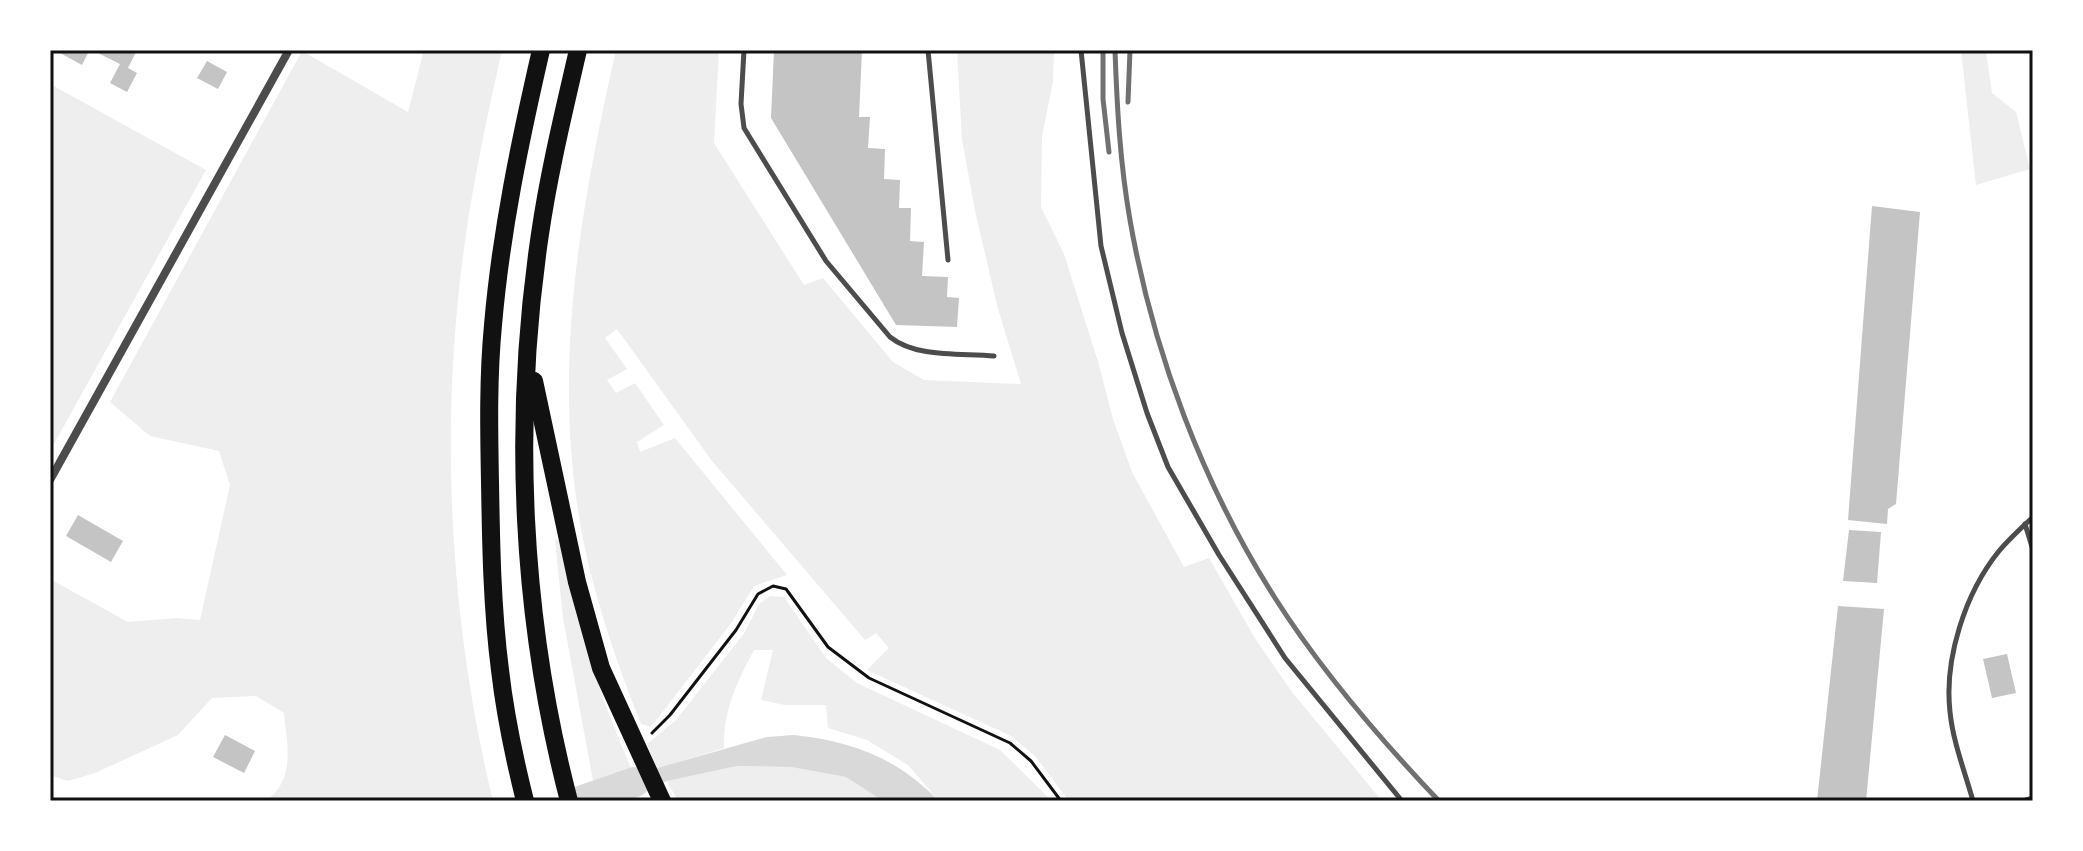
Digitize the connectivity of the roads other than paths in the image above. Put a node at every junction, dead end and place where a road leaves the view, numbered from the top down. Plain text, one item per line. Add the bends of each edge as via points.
1 (541, 50) edge
2 (578, 50) edge
3 (744, 50) edge
4 (928, 50) edge
5 (1081, 50) edge
6 (285, 51) edge
7 (948, 260) dead end
8 (528, 349) junction
9 (994, 356) dead end
10 (50, 480) edge
11 (2033, 517) edge
12 (2025, 524) junction
13 (2033, 550) edge
14 (2033, 798) edge
15 (525, 801) edge
16 (569, 801) edge
17 (662, 801) edge
18 (1402, 801) edge
19 (1973, 801) edge
20 (2023, 801) edge

1 - 15 highway via 502,244 490,441 499,666
2 - 8 highway via 540,235
3 - 9 lane via 744,128 832,269 899,344
4 - 7 lane
5 - 18 lane via 1101,246 1122,333 1168,467 1285,658
6 - 10 street
8 - 16 highway via 527,542 547,702
8 - 17 highway via 577,582 601,668
11 - 12 lane
12 - 13 lane
12 - 19 lane via 1981,576 1957,639 1949,681 1950,712
14 - 20 lane

